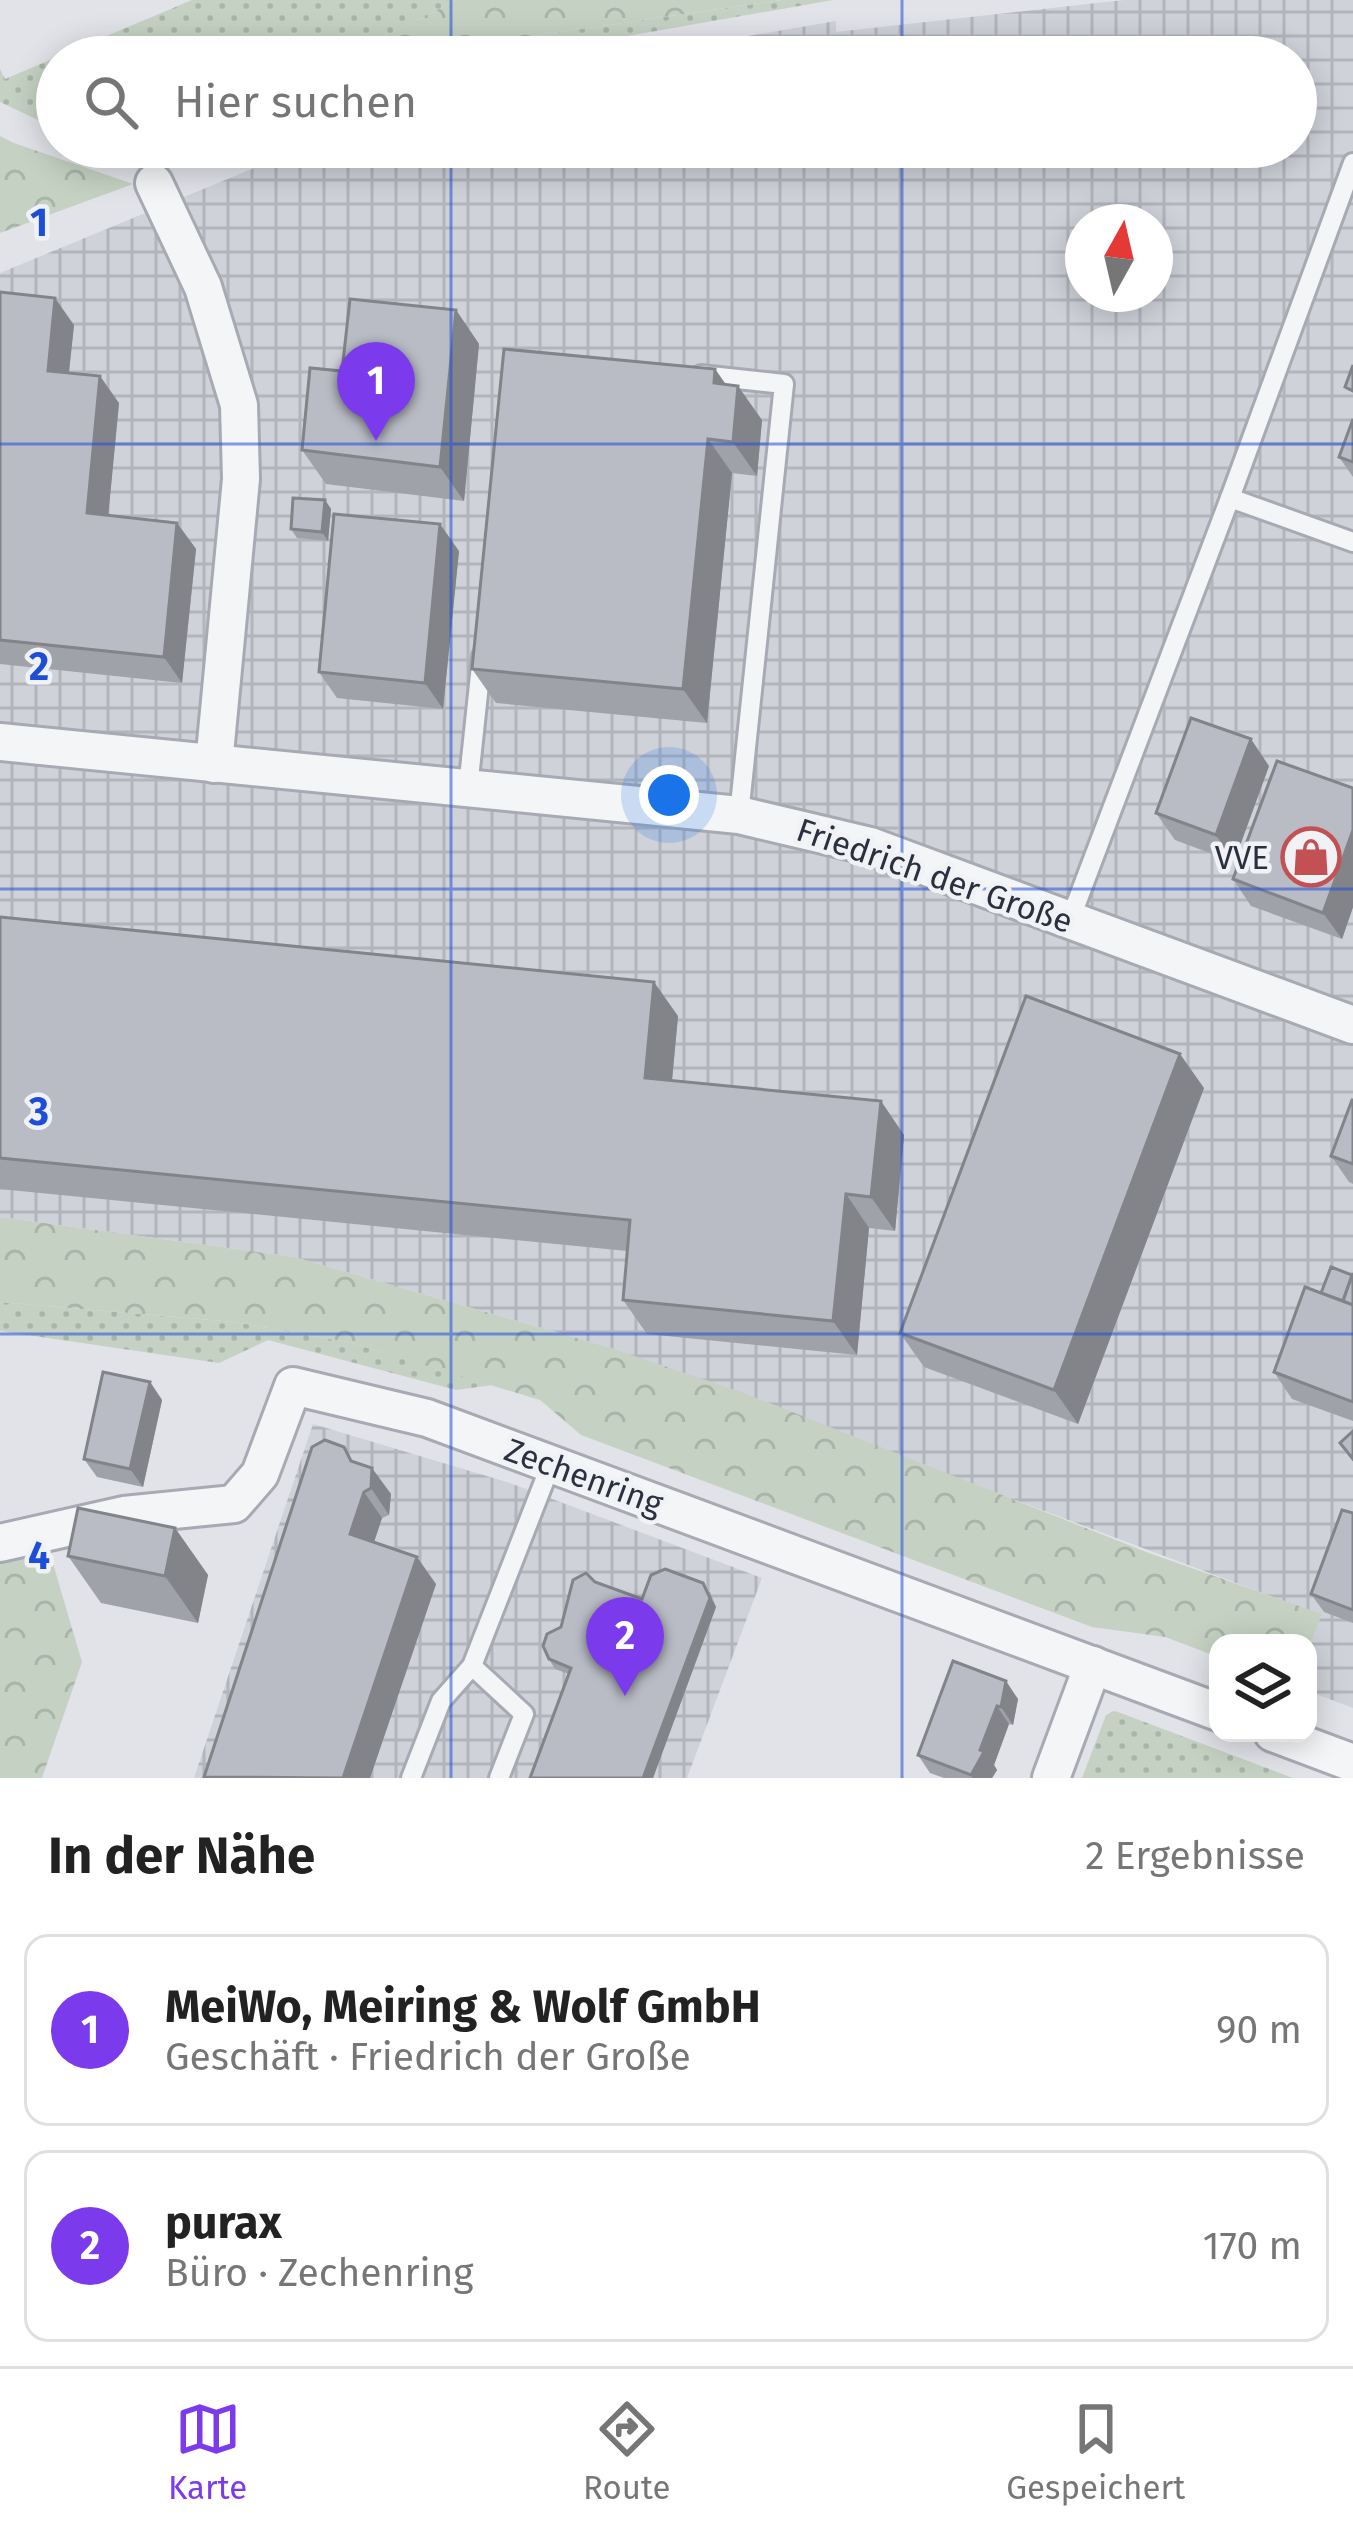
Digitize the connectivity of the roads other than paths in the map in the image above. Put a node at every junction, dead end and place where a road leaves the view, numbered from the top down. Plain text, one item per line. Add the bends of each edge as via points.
1 (1353, 163) edge
2 (154, 183) dead end
3 (672, 372) edge
4 (1230, 498) junction
5 (1353, 542) edge
6 (485, 629) edge
7 (0, 742) edge
8 (214, 764) junction
9 (468, 788) junction
10 (740, 815) junction
11 (1070, 920) junction
12 (1353, 1024) edge
13 (551, 1465) junction
14 (0, 1543) edge
15 (1093, 1665) junction
16 (472, 1666) junction
17 (1209, 1709) edge
18 (1297, 1742) edge
19 (1353, 1763) edge
20 (411, 1778) edge
21 (499, 1778) edge
22 (1051, 1778) edge

1 - 4 lane
2 - 8 street via 203,287 239,405 241,478
3 - 10 lane via 784,384
4 - 5 lane
4 - 11 lane
6 - 9 lane
7 - 8 street, Friedrich der Große
8 - 9 street, Friedrich der Große
9 - 10 street, Friedrich der Große
10 - 11 street, Friedrich der Große via 870,846
11 - 12 street, Friedrich der Große
13 - 14 street, Zechenring via 427,1418 292,1386 260,1474 234,1504 124,1515
13 - 15 street, Zechenring
13 - 16 lane
15 - 17 street, Zechenring
15 - 22 street
16 - 20 lane via 441,1701
16 - 21 lane via 524,1714
18 - 19 street

